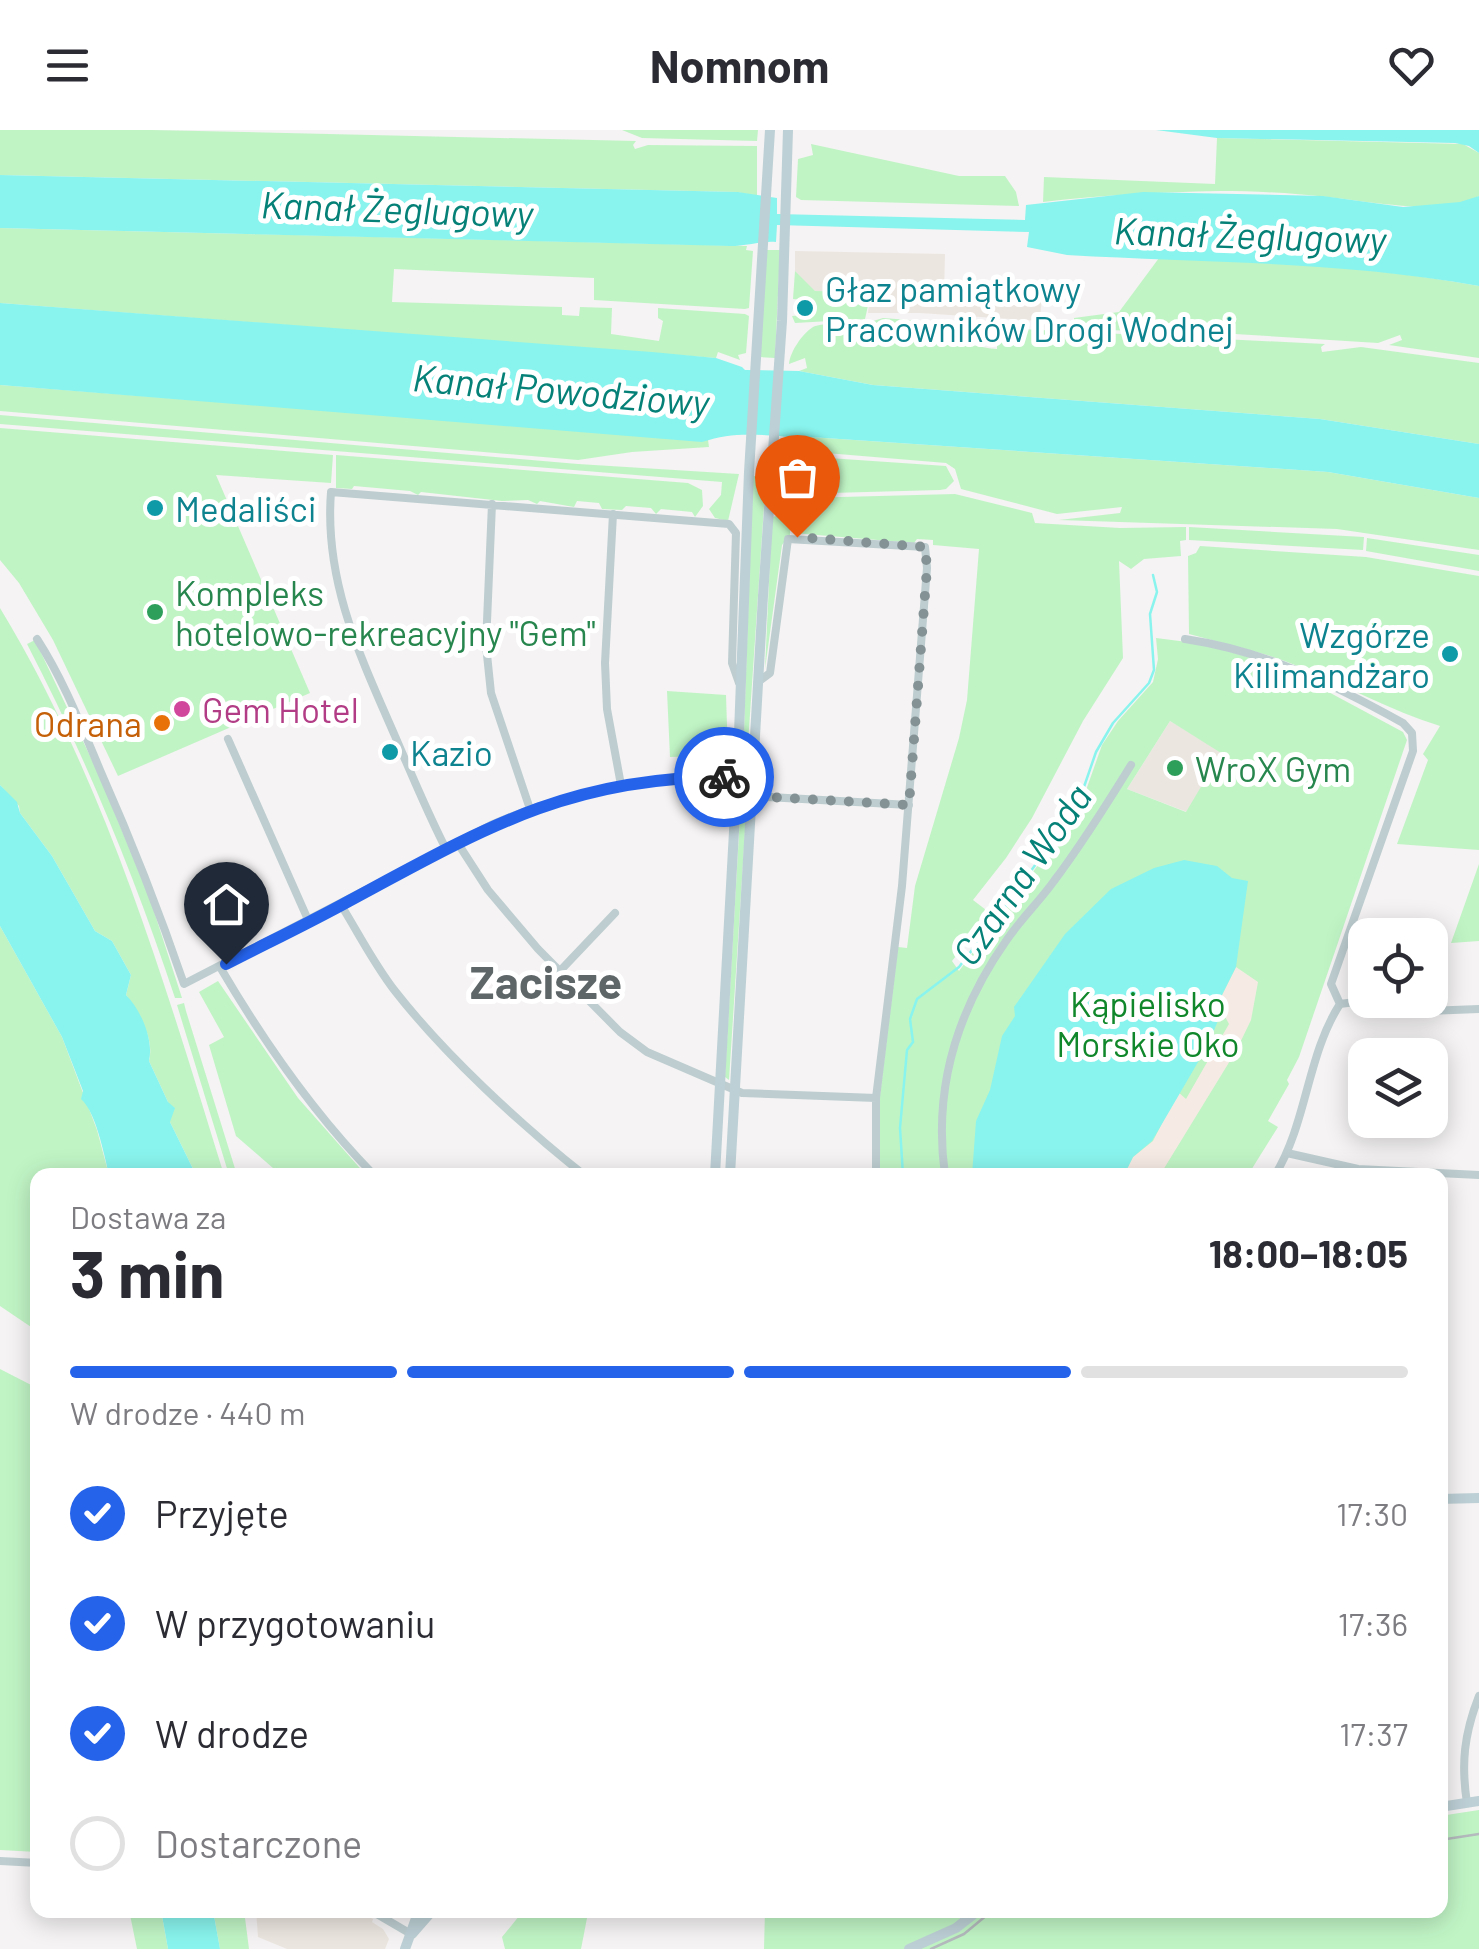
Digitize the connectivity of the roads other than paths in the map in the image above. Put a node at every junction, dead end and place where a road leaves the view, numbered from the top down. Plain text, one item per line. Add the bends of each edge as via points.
1 (770, 130) edge
2 (788, 130) edge
3 (492, 504) junction
4 (613, 514) junction
5 (37, 638) dead end
6 (1185, 639) dead end
7 (758, 682) junction
8 (741, 687) junction
9 (228, 739) dead end
10 (1131, 764) dead end
11 (737, 778) junction
12 (752, 778) junction
13 (621, 786) junction
14 (751, 796) junction
15 (909, 805) junction
16 (530, 809) junction
17 (457, 842) junction
18 (446, 848) junction
19 (342, 905) junction
20 (614, 912) dead end
21 (309, 922) junction
22 (220, 967) junction
23 (559, 972) junction
24 (1340, 1004) junction
25 (1479, 1009) edge
26 (720, 1082) junction
27 (735, 1092) junction
28 (876, 1098) junction
29 (1287, 1153) junction
30 (368, 1168) edge
31 (576, 1168) edge
32 (715, 1168) edge
33 (730, 1168) edge
34 (876, 1168) edge
35 (945, 1168) edge
36 (1279, 1168) edge
37 (1358, 1168) edge
38 (1448, 1175) edge
39 (1479, 1176) edge
40 (1479, 1498) edge
41 (1448, 1499) edge
42 (1479, 1696) edge
43 (1473, 1802) edge
44 (1448, 1806) edge
45 (0, 1861) edge
46 (30, 1862) edge
47 (384, 1918) edge
48 (417, 1918) edge
49 (425, 1918) edge
50 (969, 1918) edge
51 (412, 1934) junction
52 (405, 1949) edge
53 (909, 1949) edge

1 - 8 main road
2 - 7 main road
3 - 4 street
3 - 16 street via 486,645 491,692
3 - 18 street via 331,492 342,607
4 - 8 street via 729,524 736,533 732,663
4 - 13 street via 604,664
5 - 22 street via 110,792 184,984
6 - 24 street via 1319,677 1412,733 1413,751 1331,984
7 - 12 main road
7 - 15 street via 770,673 785,543 797,537 925,547
8 - 11 main road
9 - 21 street
10 - 35 street via 1067,864 1008,938 964,1013 943,1101
11 - 12 street
11 - 13 street
11 - 26 main road
12 - 14 main road
13 - 16 street
14 - 15 street
14 - 27 main road
15 - 28 street
16 - 17 street
17 - 18 street
17 - 23 street via 494,898
18 - 19 street
19 - 21 street
19 - 31 street via 407,1005
20 - 23 street
21 - 22 street
22 - 30 street via 304,1095
23 - 26 street via 633,1043
24 - 25 street
24 - 29 street
26 - 27 street
26 - 32 main road
27 - 28 street
27 - 33 main road
28 - 34 street
29 - 36 street
29 - 37 street
38 - 39 street
40 - 41 main road
42 - 43 street via 1464,1744 1463,1773
43 - 44 main road
45 - 46 street
47 - 51 street
48 - 51 main road
49 - 51 main road
50 - 53 main road
51 - 52 main road

